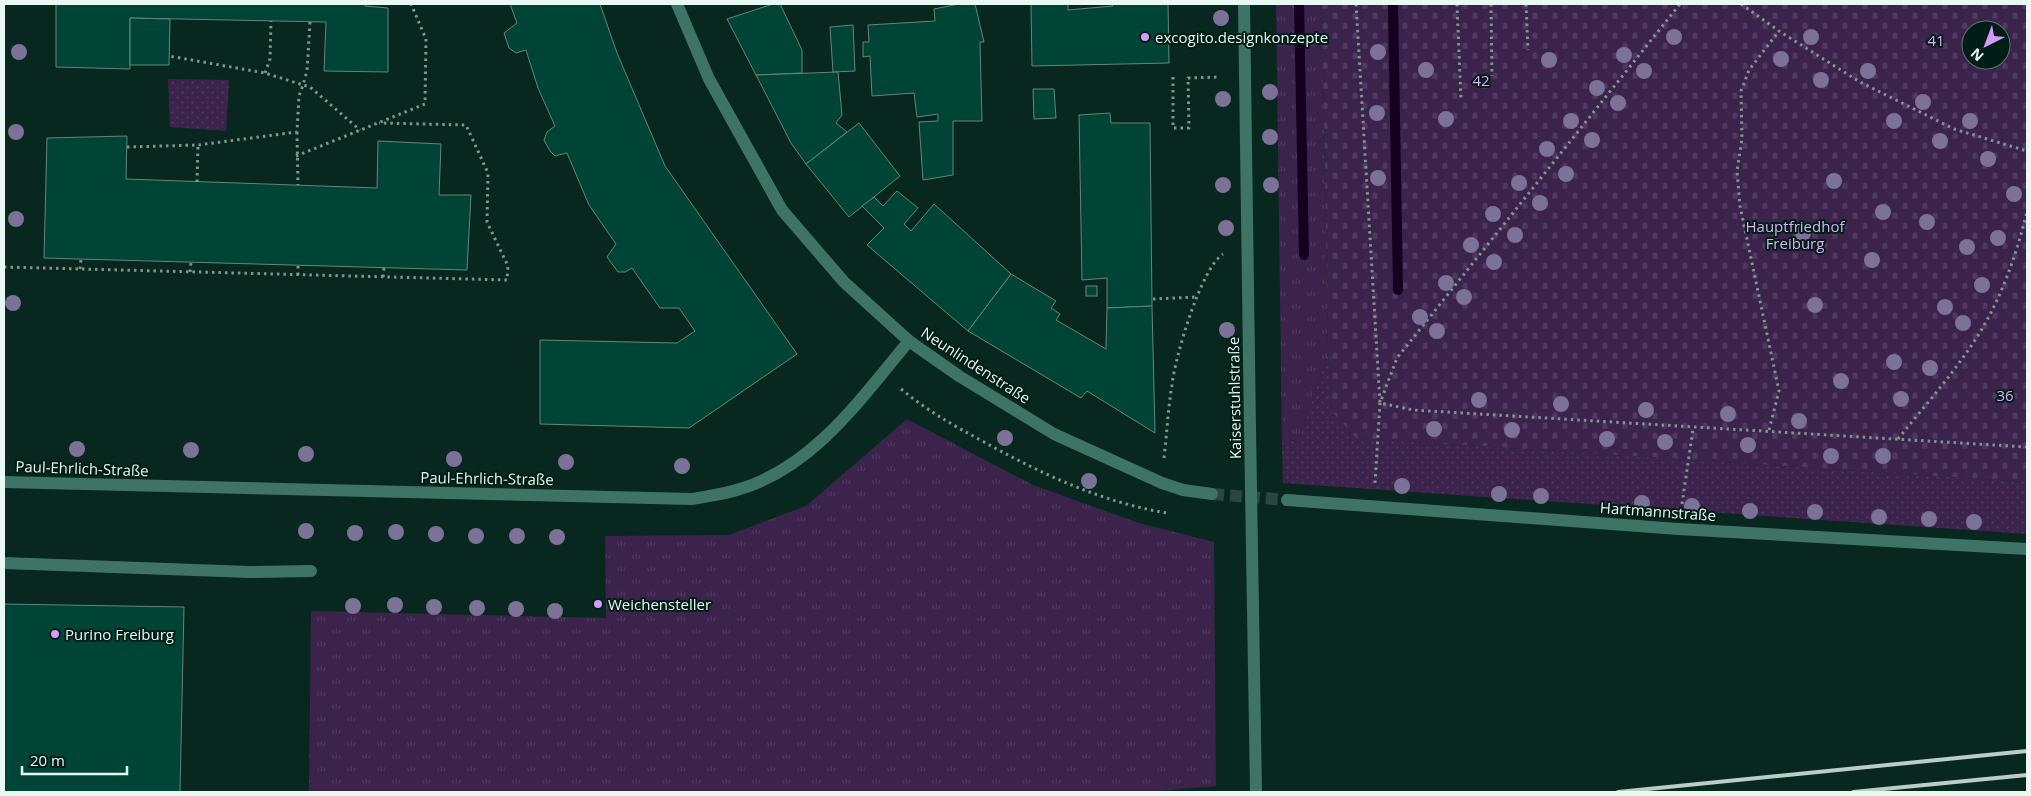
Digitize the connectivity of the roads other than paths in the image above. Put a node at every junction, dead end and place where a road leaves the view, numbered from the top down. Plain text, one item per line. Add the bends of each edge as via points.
1 (677, 4) edge
2 (1244, 4) edge
3 (909, 341) junction
4 (4, 482) edge
5 (1212, 494) tunnel mouth
6 (1287, 500) tunnel mouth
7 (2027, 549) edge
8 (4, 563) edge
9 (311, 572) dead end
10 (1256, 792) edge

1 - 3 street, Neunlindenstraße via 709,79 782,210 844,282
2 - 10 street, Kaiserstuhlstraße, bridge
3 - 4 street, Paul-Ehrlich-Straße via 830,433 783,470 741,489 692,498
3 - 5 street, Neunlindenstraße via 1054,434 1162,483
6 - 7 street, Hartmannstraße via 1678,529
8 - 9 street

